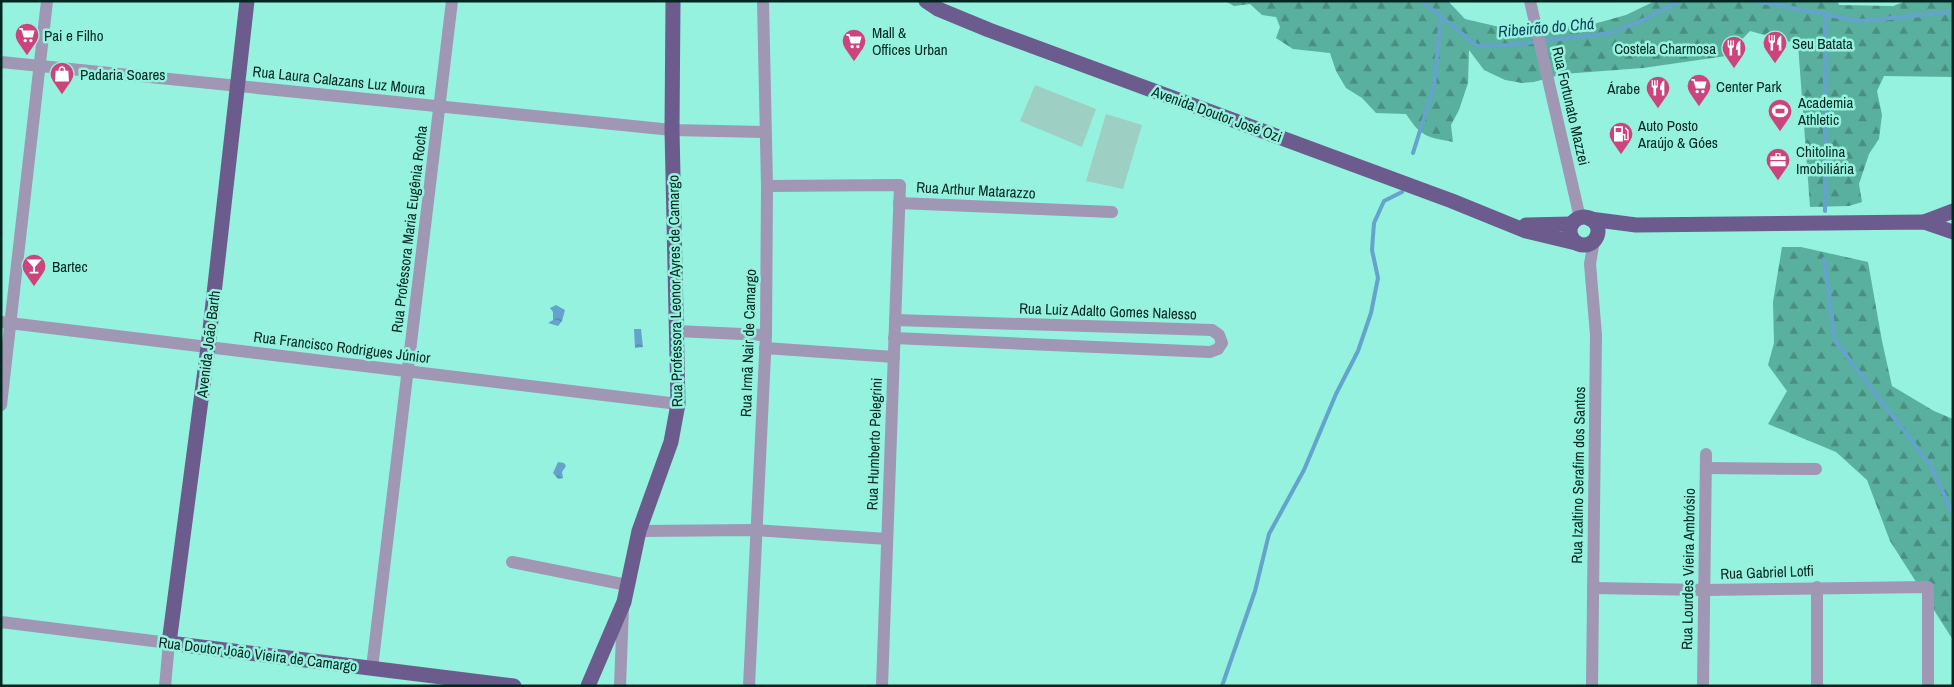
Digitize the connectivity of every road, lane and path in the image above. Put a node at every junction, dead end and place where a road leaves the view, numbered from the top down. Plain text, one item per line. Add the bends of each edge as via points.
1 (47, 1) edge
2 (247, 1) edge
3 (452, 1) edge
4 (673, 1) edge
5 (763, 1) edge
6 (926, 1) edge
7 (1530, 1) edge
8 (1, 62) edge
9 (40, 66) junction
10 (236, 86) junction
11 (440, 107) junction
12 (672, 130) junction
13 (765, 132) junction
14 (767, 186) junction
15 (899, 203) junction
16 (1953, 211) edge
17 (1112, 212) dead end
18 (1581, 220) junction
19 (1924, 222) junction
20 (1510, 223) junction
21 (1636, 225) junction
22 (1953, 232) edge
23 (1596, 238) junction
24 (1576, 243) junction
25 (1590, 264) junction
26 (895, 320) junction
27 (6, 322) edge
28 (1007, 324) junction
29 (1113, 328) junction
30 (676, 331) junction
31 (766, 334) junction
32 (894, 338) junction
33 (1007, 343) junction
34 (208, 347) junction
35 (1113, 347) junction
36 (765, 348) junction
37 (894, 358) junction
38 (408, 371) junction
39 (678, 404) junction
40 (1, 405) edge
41 (1706, 454) dead end
42 (1706, 468) junction
43 (1816, 469) dead end
44 (756, 530) junction
45 (639, 531) junction
46 (887, 540) junction
47 (512, 562) dead end
48 (627, 585) junction
49 (1817, 587) junction
50 (1593, 588) junction
51 (1704, 590) junction
52 (624, 602) junction
53 (1, 622) edge
54 (169, 643) junction
55 (372, 668) junction
56 (165, 686) edge
57 (514, 686) edge
58 (588, 686) edge
59 (620, 686) edge
60 (749, 686) edge
61 (882, 686) edge
62 (1592, 686) edge
63 (1703, 686) edge
64 (1817, 686) edge
65 (1928, 686) edge

1 - 9 street
2 - 10 main road, Avenida João Barth
3 - 11 street, Rua Professora Maria Eugênia Rocha
4 - 12 main road, Rua Professora Leonor Ayres de Camargo
5 - 13 street, Rua Irmã Nair de Camargo
6 - 20 main road, Avenida Doutor José Ozi via 992,31
7 - 18 street, Rua Fortunato Mazzei
8 - 9 street, Rua Laura Calazans Luz Moura
9 - 10 street, Rua Laura Calazans Luz Moura
9 - 27 street
10 - 11 street, Rua Laura Calazans Luz Moura
10 - 34 main road, Avenida João Barth
11 - 12 street, Rua Laura Calazans Luz Moura
11 - 38 street, Rua Professora Maria Eugênia Rocha
12 - 13 street
12 - 30 main road, Rua Professora Leonor Ayres de Camargo
13 - 14 street, Rua Irmã Nair de Camargo
14 - 15 street, Rua Arthur Matarazzo via 900,185
14 - 31 street, Rua Irmã Nair de Camargo
15 - 17 street, Rua Arthur Matarazzo
15 - 26 street, Rua Humberto Pelegrini
16 - 19 main road
18 - 20 main road via 1534,225
18 - 21 main road
18 - 23 main road via 1597,227
18 - 24 main road via 1570,233
19 - 21 main road
19 - 22 main road
20 - 24 main road via 1526,231
21 - 23 main road
23 - 24 main road via 1586,245
23 - 25 street, Rua Izaltino Serafim dos Santos
24 - 25 street, Rua Izaltino Serafim dos Santos
25 - 50 street, Rua Izaltino Serafim dos Santos via 1596,335
26 - 28 street, Rua Luiz Adalto Gomes Nalesso
26 - 32 street, Rua Humberto Pelegrini
27 - 34 street, Rua Francisco Rodrigues Júnior
27 - 40 street
28 - 29 street, Rua Luiz Adalto Gomes Nalesso
28 - 33 street
29 - 35 street
29 - 35 street, Rua Luiz Adalto Gomes Nalesso via 1212,330 1222,342 1210,352
30 - 31 street
30 - 39 main road, Rua Professora Leonor Ayres de Camargo
31 - 36 street, Rua Irmã Nair de Camargo
32 - 33 street, Rua Luiz Adalto Gomes Nalesso
32 - 37 street, Rua Humberto Pelegrini
33 - 35 street, Rua Luiz Adalto Gomes Nalesso
34 - 38 street, Rua Francisco Rodrigues Júnior
34 - 54 main road, Avenida João Barth
36 - 37 street
36 - 44 street, Rua Irmã Nair de Camargo
37 - 46 street, Rua Humberto Pelegrini
38 - 39 street, Rua Francisco Rodrigues Júnior
38 - 55 street, Rua Professora Maria Eugênia Rocha
39 - 45 main road, Rua Professora Leonor Ayres de Camargo via 671,442
41 - 42 street, Rua Lourdes Vieira Ambrósio
42 - 43 street
42 - 51 street, Rua Lourdes Vieira Ambrósio
44 - 45 street
44 - 46 street
44 - 60 street, Rua Irmã Nair de Camargo
45 - 48 main road, Rua Professora Leonor Ayres de Camargo
46 - 61 street, Rua Humberto Pelegrini
47 - 48 street
48 - 52 main road, Rua Professora Leonor Ayres de Camargo
49 - 51 street, Rua Gabriel Lotfi
49 - 64 street
49 - 65 street, Rua Gabriel Lotfi via 1928,587
50 - 51 street, Rua Gabriel Lotfi
50 - 62 street, Rua Izaltino Serafim dos Santos
51 - 63 street, Rua Lourdes Vieira Ambrósio
52 - 58 main road, Rua Professora Leonor Ayres de Camargo
52 - 59 street
53 - 54 street, Rua Doutor João Vieira de Camargo
54 - 55 main road, Rua Doutor João Vieira de Camargo
54 - 56 street, Avenida João Barth
55 - 57 main road, Rua Doutor João Vieira de Camargo

